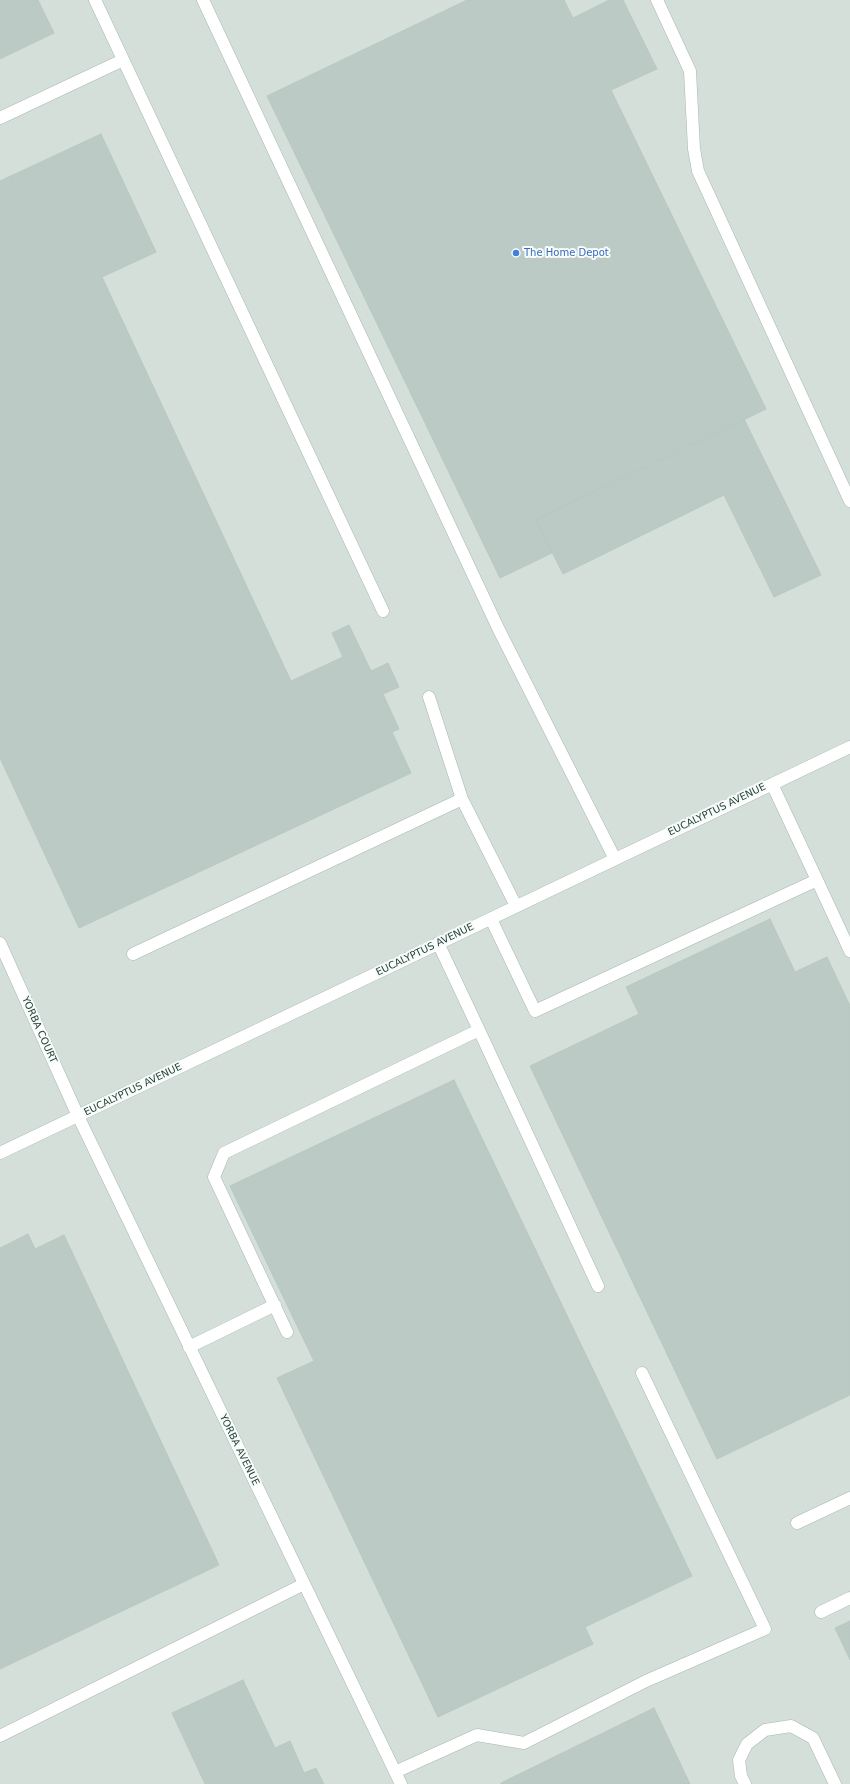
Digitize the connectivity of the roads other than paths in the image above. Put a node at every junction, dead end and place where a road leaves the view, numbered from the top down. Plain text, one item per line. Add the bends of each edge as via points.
1 (95, 0) edge
2 (203, 0) edge
3 (657, 0) edge
4 (123, 60) junction
5 (0, 118) edge
6 (850, 501) edge
7 (383, 611) dead end
8 (429, 697) dead end
9 (850, 747) edge
10 (772, 784) junction
11 (462, 799) junction
12 (615, 859) junction
13 (817, 880) junction
14 (516, 906) junction
15 (490, 919) junction
16 (0, 943) edge
17 (438, 944) junction
18 (850, 951) edge
19 (134, 954) dead end
20 (479, 1030) junction
21 (78, 1116) junction
22 (0, 1153) edge
23 (598, 1286) dead end
24 (275, 1305) junction
25 (287, 1332) dead end
26 (189, 1347) junction
27 (642, 1373) dead end
28 (850, 1498) edge
29 (797, 1523) dead end
30 (304, 1584) junction
31 (850, 1598) edge
32 (821, 1612) dead end
33 (0, 1736) edge
34 (395, 1772) junction
35 (401, 1784) edge
36 (745, 1784) edge
37 (835, 1784) edge

1 - 4 street
2 - 12 street via 499,630
3 - 6 street via 690,71 694,149 698,171
4 - 5 street
4 - 7 street
8 - 11 street
9 - 10 street, EUCALYPTUS AVENUE
10 - 12 street, EUCALYPTUS AVENUE
10 - 13 street
11 - 14 street
11 - 19 street
12 - 14 street, EUCALYPTUS AVENUE
13 - 15 street via 535,1011
13 - 18 street
14 - 15 street, EUCALYPTUS AVENUE
15 - 17 street, EUCALYPTUS AVENUE
16 - 21 street, YORBA COURT
17 - 20 street
17 - 21 street, EUCALYPTUS AVENUE
20 - 23 street
20 - 24 street via 224,1153 214,1177
21 - 22 street, EUCALYPTUS AVENUE
21 - 26 street, YORBA AVENUE
24 - 25 street
24 - 26 street
26 - 30 street, YORBA AVENUE
27 - 34 street via 765,1629 646,1681 524,1743 477,1735
28 - 29 street
30 - 33 street
30 - 34 street, YORBA AVENUE
31 - 32 street
34 - 35 street, YORBA AVENUE
36 - 37 street via 739,1760 746,1744 765,1730 790,1726 813,1738

